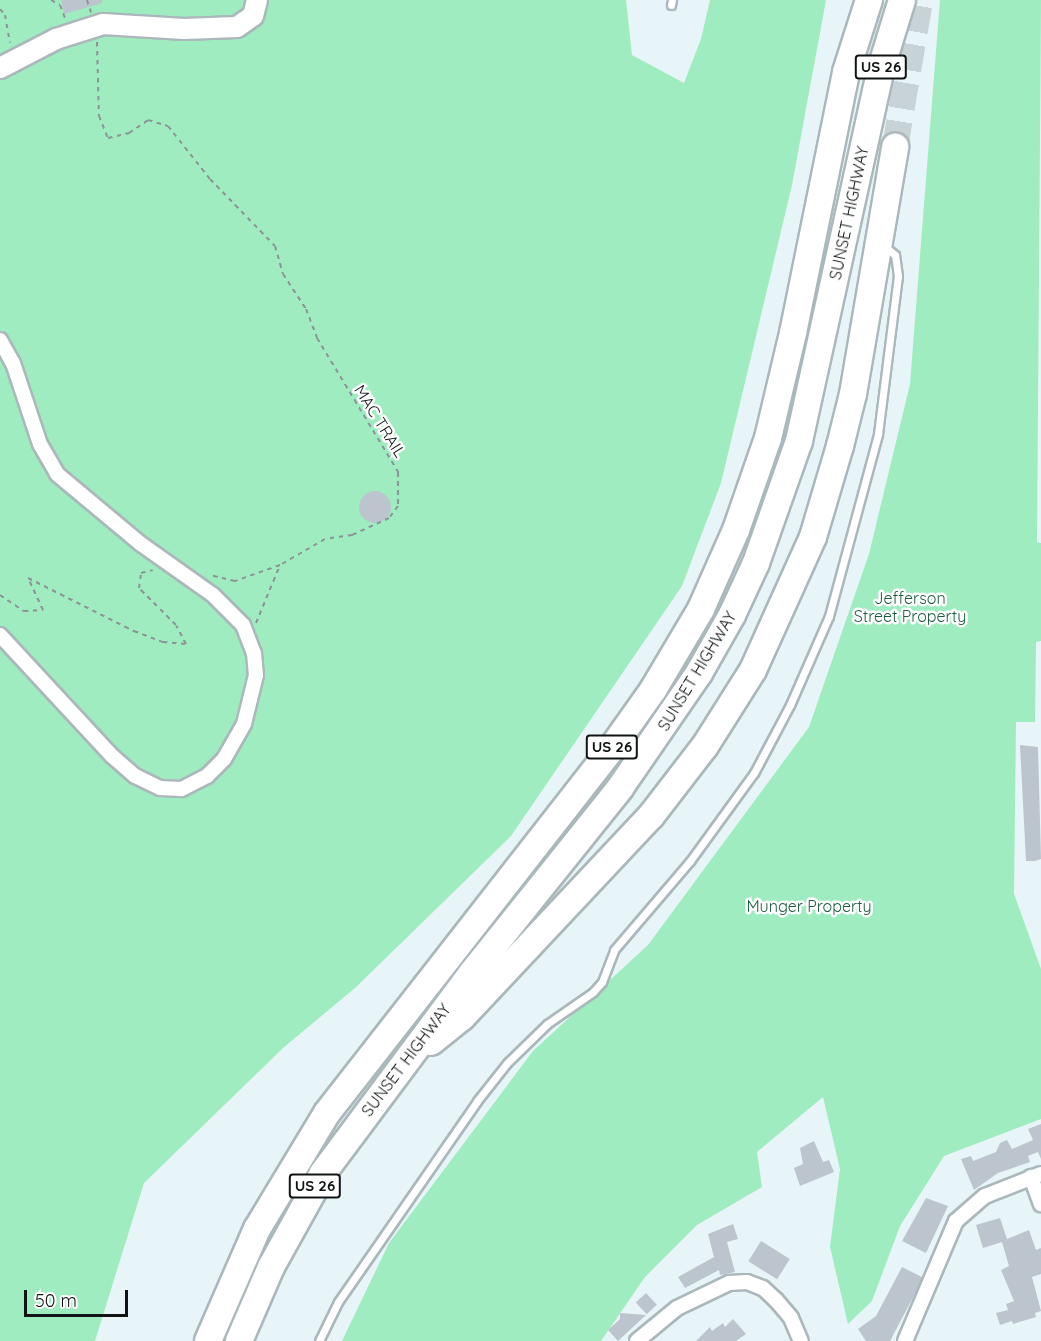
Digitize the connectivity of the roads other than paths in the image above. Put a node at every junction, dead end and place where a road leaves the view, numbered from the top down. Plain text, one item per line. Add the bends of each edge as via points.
1 (257, 0) edge
2 (850, 0) edge
3 (869, 0) edge
4 (902, 0) edge
5 (0, 68) edge
6 (846, 72) junction
7 (895, 147) tunnel mouth
8 (879, 243) junction
9 (0, 340) edge
10 (0, 635) edge
11 (416, 1047) junction
12 (1036, 1176) edge
13 (1041, 1204) edge
14 (208, 1341) edge
15 (239, 1341) edge
16 (319, 1341) edge
17 (637, 1341) edge
18 (801, 1341) edge
19 (905, 1341) edge

1 - 5 street via 253,16 237,27 184,29 103,24 56,39
2 - 6 highway via 842,40
3 - 6 highway, SUNSET HIGHWAY / US 26
4 - 11 highway, SUNSET HIGHWAY / US 26 via 881,68 799,441 756,563 732,615 681,701 620,788
6 - 14 highway, SUNSET HIGHWAY / US 26 via 768,438 736,530 701,609 653,690 609,752 327,1113 257,1229
7 - 8 highway
8 - 11 highway via 853,394 827,494 796,579 753,670 705,746 651,816 462,1017 437,1041
8 - 16 lane via 895,255 898,276 878,434 829,616 794,696 754,773 690,861 614,950 602,982 547,1024 507,1063 477,1101 338,1302
9 - 10 street via 13,363 40,444 57,474 225,606 248,634 256,675 244,724 217,768 195,783 172,790 148,784 123,766
11 - 15 highway, SUNSET HIGHWAY / US 26 via 308,1197 271,1267
12 - 13 street
12 - 19 street via 985,1196 956,1221
17 - 18 street via 676,1308 729,1283 747,1282 763,1288 776,1300

